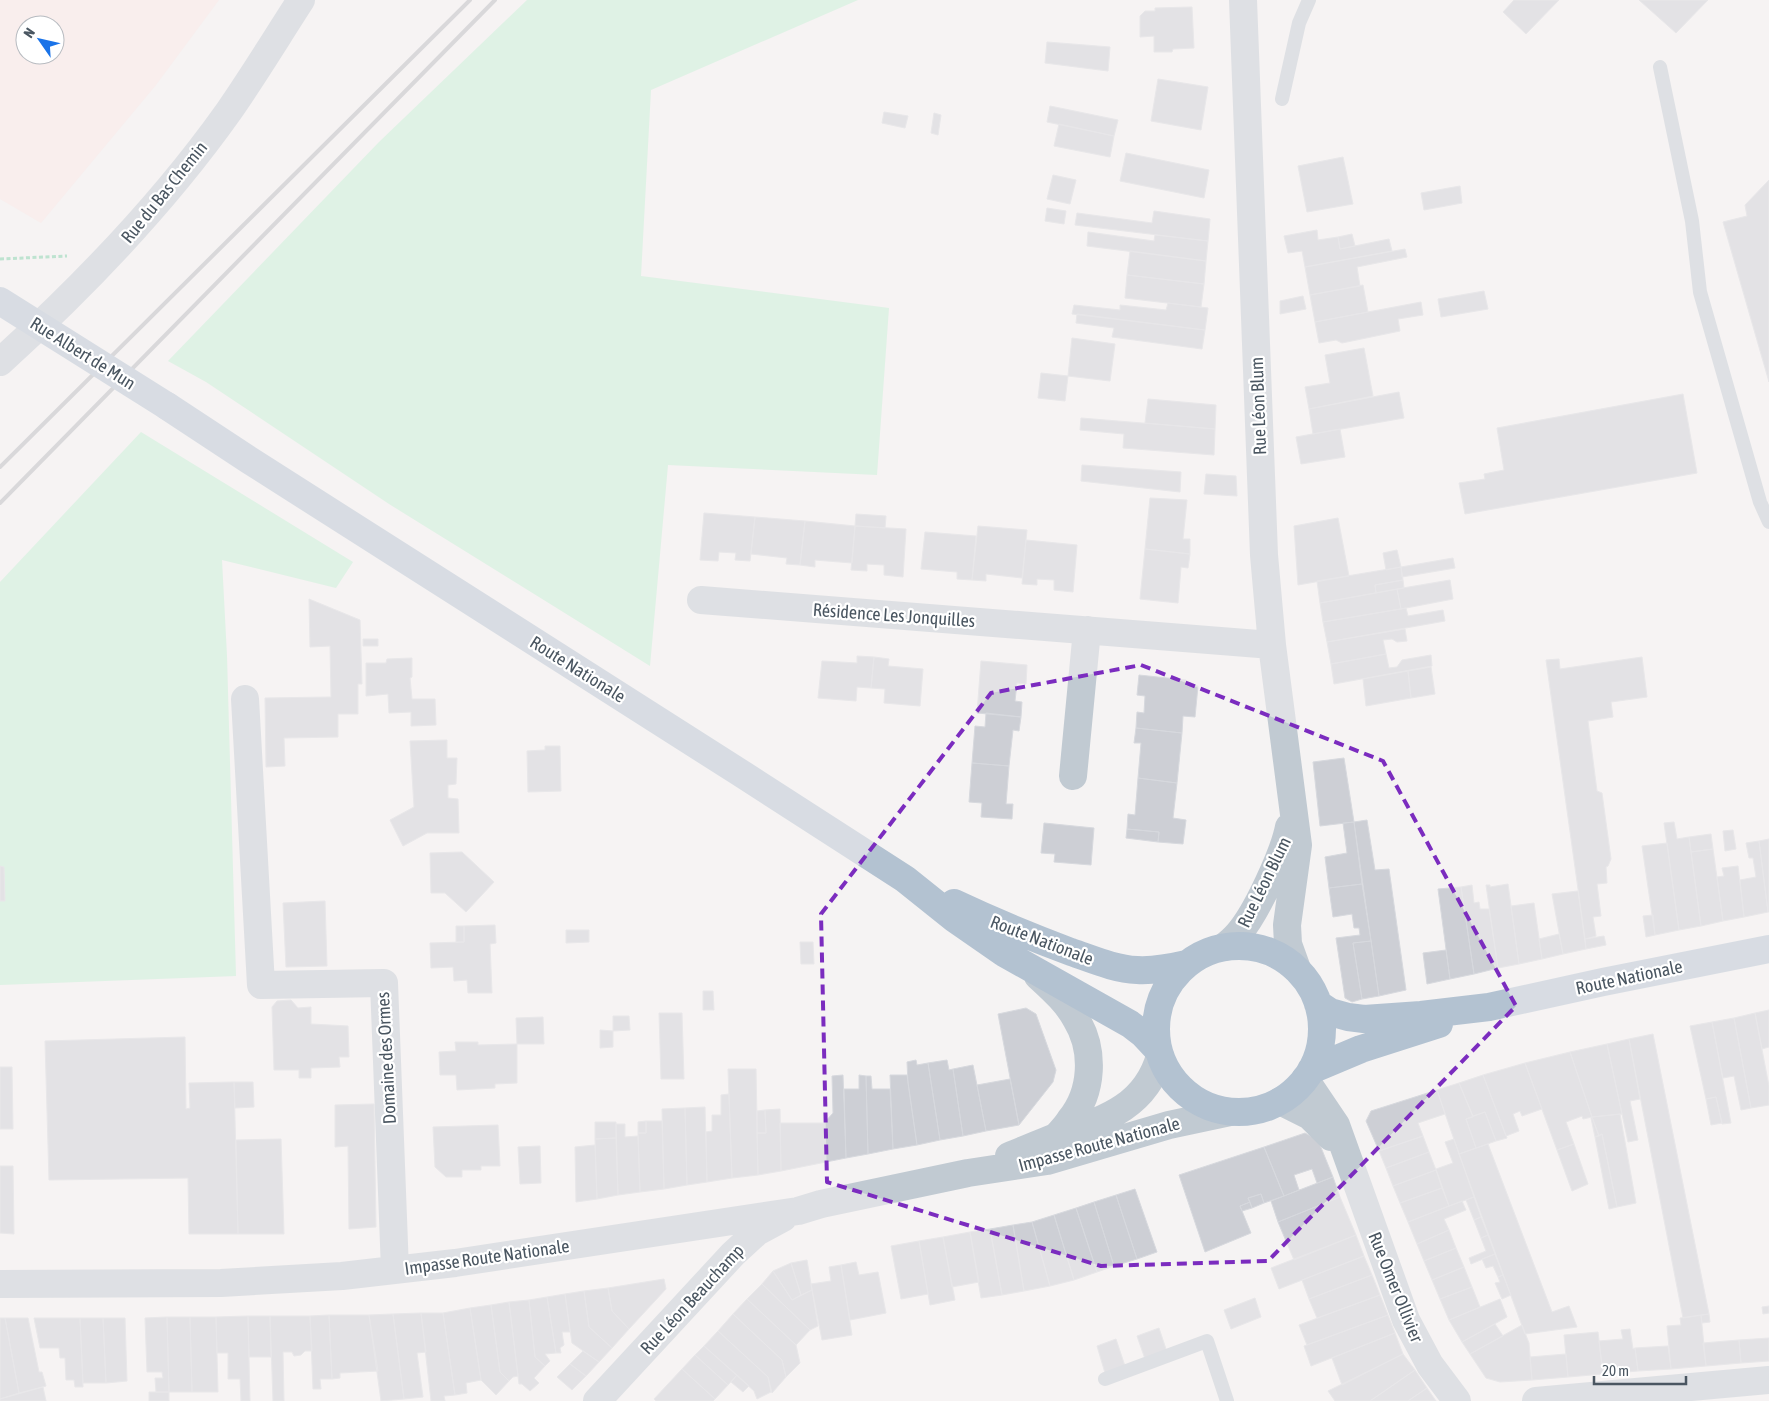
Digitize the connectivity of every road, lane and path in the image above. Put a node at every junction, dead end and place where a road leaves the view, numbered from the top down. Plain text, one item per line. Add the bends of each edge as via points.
1 (301, 0) edge
2 (1243, 0) edge
3 (1309, 0) edge
4 (1660, 67) dead end
5 (1282, 99) dead end
6 (71, 256) dead end
7 (0, 259) edge
8 (0, 301) edge
9 (0, 362) edge
10 (249, 460) joint
11 (1769, 522) edge
12 (700, 600) dead end
13 (1087, 630) junction
14 (1272, 645) junction
15 (245, 699) dead end
16 (1073, 776) dead end
17 (1293, 810) junction
18 (905, 879) junction
19 (1224, 947) junction
20 (1769, 949) edge
21 (1187, 964) junction
22 (1297, 969) junction
23 (1033, 971) junction
24 (1318, 1004) junction
25 (1489, 1006) junction
26 (1159, 1053) junction
27 (1308, 1074) junction
28 (1280, 1101) junction
29 (1230, 1112) junction
30 (1055, 1138) junction
31 (1350, 1164) junction
32 (968, 1173) junction
33 (798, 1211) junction
34 (395, 1270) junction
35 (0, 1284) edge
36 (1105, 1379) dead end
37 (1769, 1380) edge
38 (597, 1401) edge
39 (1227, 1401) edge
40 (1457, 1401) edge
41 (1536, 1401) edge

1 - 9 street, Rue du Bas Chemin via 228,112 136,228 102,266
2 - 14 street, Rue Léon Blum via 1264,555
3 - 5 lane via 1299,23
4 - 11 lane via 1692,221 1700,292 1760,502
6 - 7 path
8 - 10 main road, Rue Albert de Mun, bridge
10 - 18 main road, Route Nationale
12 - 13 street, Résidence Les Jonquilles
13 - 14 street, Résidence Les Jonquilles
13 - 16 street
14 - 17 street, Rue Léon Blum
15 - 34 street, Domaine des Ormes via 260,985 384,983
17 - 19 street, Rue Léon Blum via 1287,838 1252,914
17 - 22 street, Rue Léon Blum via 1297,856 1287,925 1288,944
18 - 21 main road, Route Nationale via 990,920 1115,967 1164,970
18 - 23 main road, Route Nationale via 979,937
19 - 21 main road
19 - 22 main road via 1263,949
20 - 25 main road, Route Nationale
21 - 26 main road via 1169,984 1161,999 1156,1024
22 - 24 main road via 1312,989
23 - 26 main road, Route Nationale via 1130,1024
23 - 30 street, Route Nationale via 1076,1018 1085,1038 1089,1059 1083,1098 1071,1120
24 - 25 main road, Route Nationale via 1338,1015 1364,1019
24 - 27 main road via 1321,1038 1318,1054
25 - 27 main road, Route Nationale via 1361,1049
26 - 29 main road via 1170,1076 1190,1097
26 - 30 street, Impasse Route Nationale via 1154,1072 1126,1107
27 - 28 main road via 1294,1091
27 - 31 street, Rue Omer Ollivier via 1336,1125
28 - 29 main road via 1260,1109
28 - 31 street, Rue Omer Ollivier via 1302,1110 1319,1123
29 - 32 street, Impasse Route Nationale via 1169,1125 1047,1161
30 - 32 street, Impasse Route Nationale
31 - 40 street, Rue Omer Ollivier via 1406,1320 1430,1365
32 - 33 street, Impasse Route Nationale
33 - 34 street, Impasse Route Nationale
33 - 38 street, Rue Léon Beauchamp via 757,1232 733,1254
34 - 35 street, Impasse Route Nationale via 221,1283
36 - 39 lane via 1207,1341
37 - 41 street

